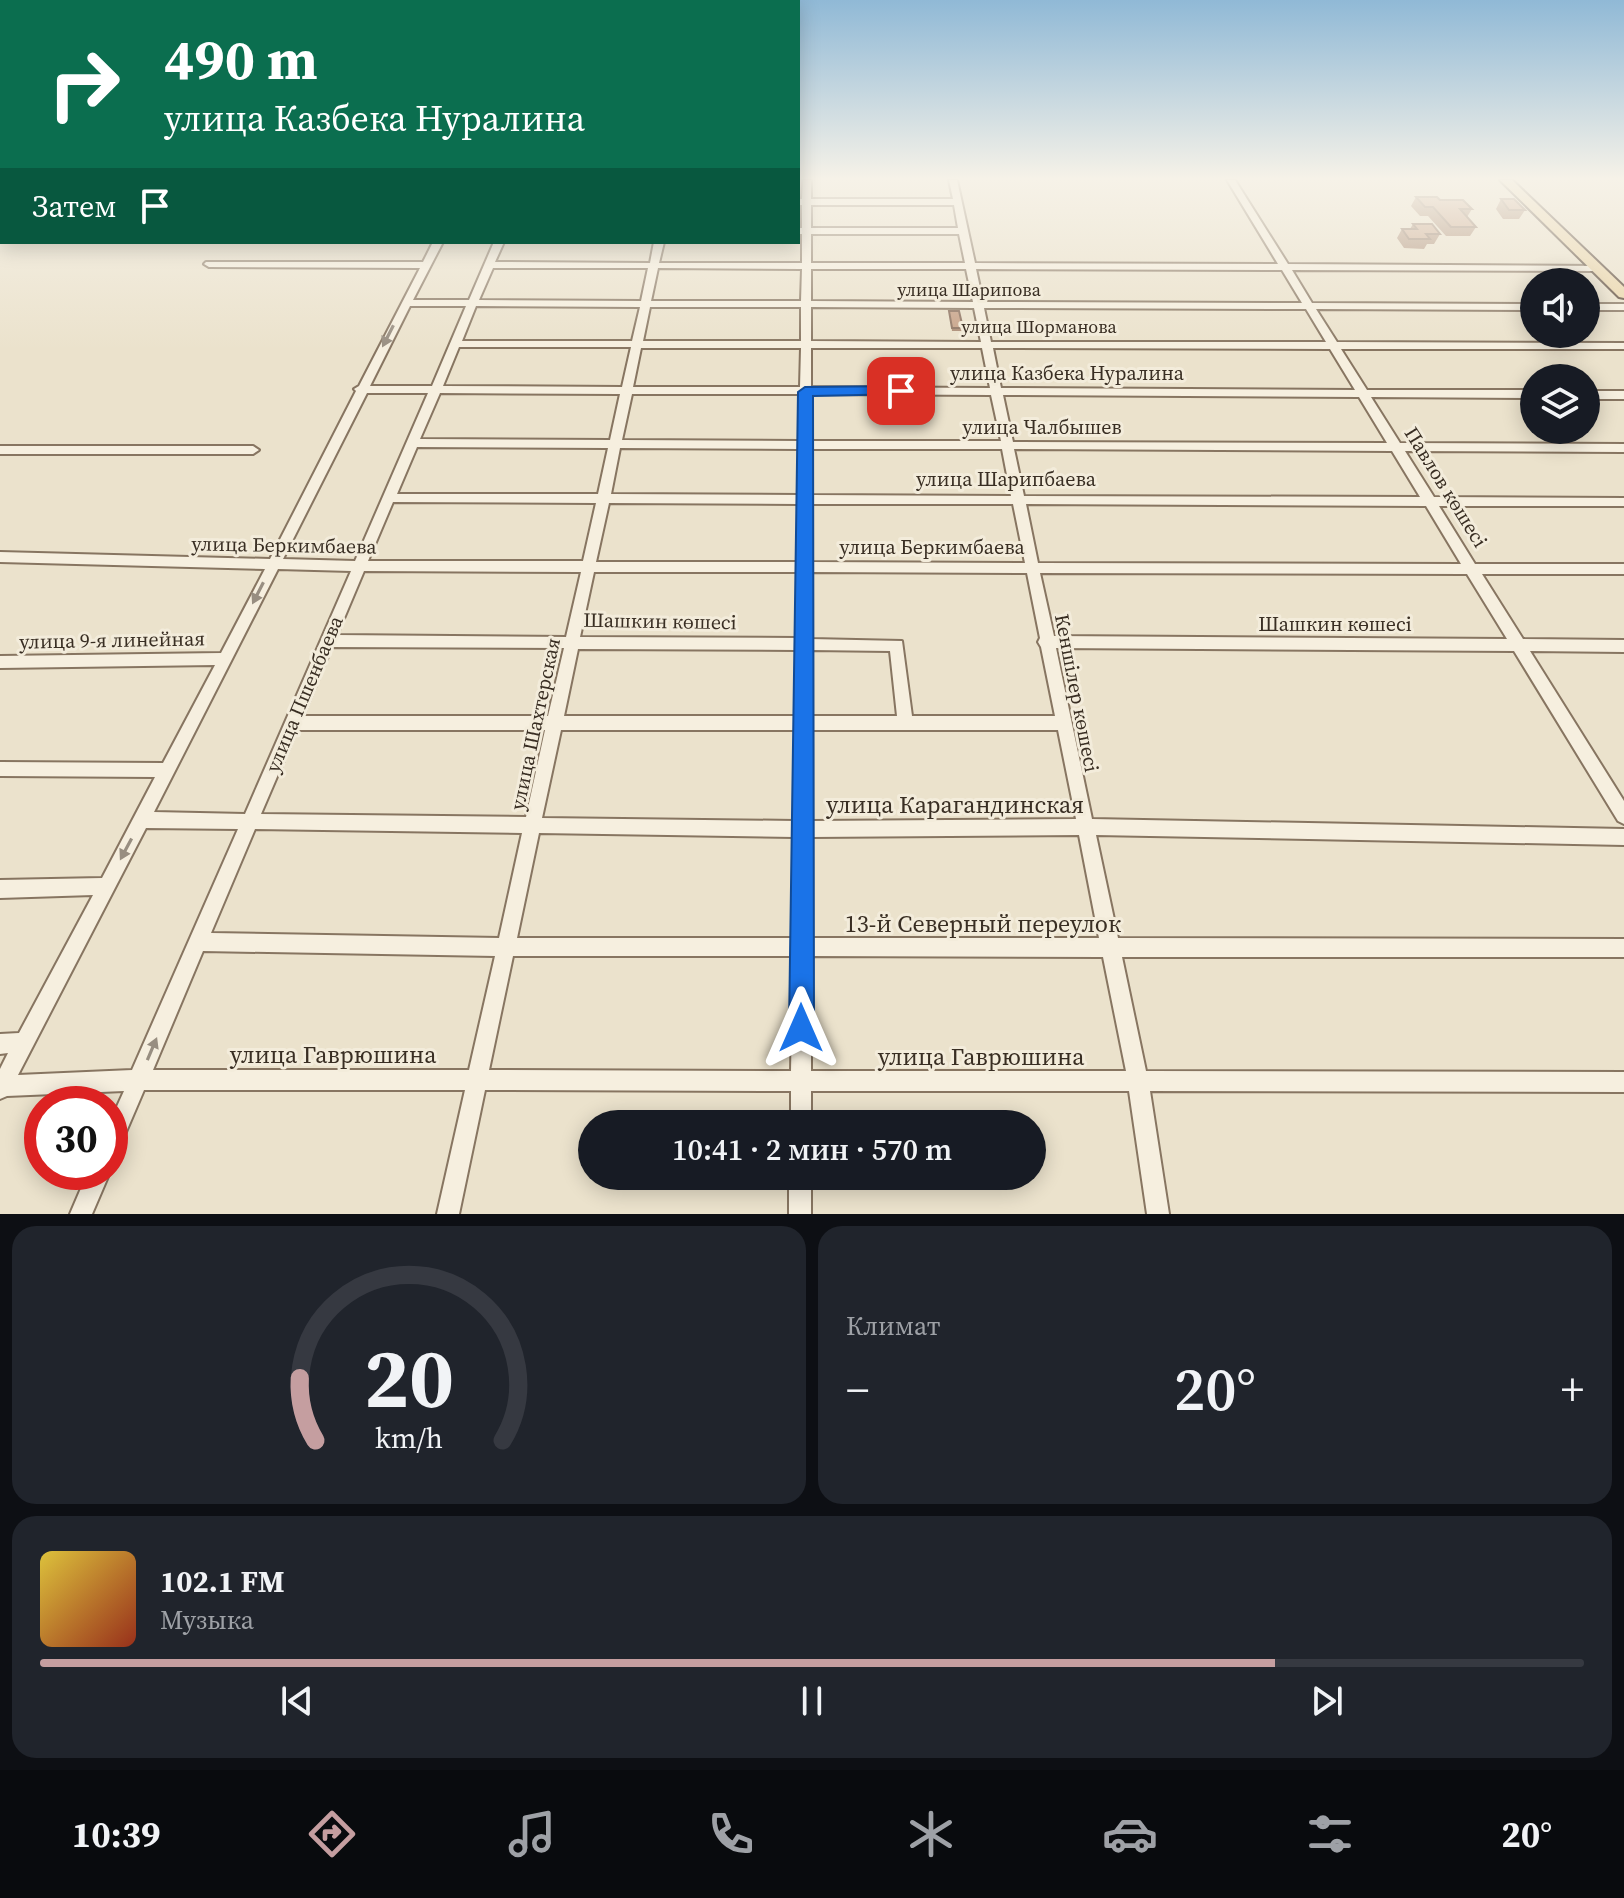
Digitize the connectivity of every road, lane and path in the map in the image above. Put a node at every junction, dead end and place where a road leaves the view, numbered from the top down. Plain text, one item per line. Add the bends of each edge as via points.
1 (803, 237) edge
2 (964, 237) edge
3 (1266, 237) edge
4 (1565, 237) edge
5 (1573, 237) edge
6 (437, 244) edge
7 (498, 244) edge
8 (658, 244) edge
9 (209, 264) dead end
10 (426, 265) junction
11 (489, 265) junction
12 (970, 265) junction
13 (653, 266) junction
14 (806, 266) junction
15 (1286, 268) junction
16 (1520, 268) edge
17 (1598, 268) edge
18 (1600, 270) edge
19 (1624, 286) edge
20 (1624, 294) edge
21 (405, 303) junction
22 (472, 304) junction
23 (644, 304) junction
24 (806, 305) junction
25 (979, 305) junction
26 (1308, 306) junction
27 (1520, 307) edge
28 (1600, 307) edge
29 (1624, 307) edge
30 (455, 344) junction
31 (636, 344) junction
32 (805, 344) junction
33 (988, 344) junction
34 (1333, 345) junction
35 (1624, 346) edge
36 (360, 389) junction
37 (997, 390) junction
38 (435, 391) junction
39 (625, 391) junction
40 (1363, 391) junction
41 (805, 392) junction
42 (1520, 394) edge
43 (1600, 395) edge
44 (1624, 395) edge
45 (412, 443) junction
46 (614, 444) junction
47 (805, 444) junction
48 (1008, 445) junction
49 (1398, 446) junction
50 (1624, 448) edge
51 (0, 450) edge
52 (253, 450) dead end
53 (388, 498) junction
54 (603, 498) junction
55 (805, 499) junction
56 (1018, 499) junction
57 (1431, 501) junction
58 (1624, 502) edge
59 (0, 557) edge
60 (272, 565) junction
61 (588, 565) junction
62 (359, 566) junction
63 (1031, 566) junction
64 (804, 568) junction
65 (1473, 568) junction
66 (1624, 569) edge
67 (574, 640) junction
68 (327, 641) junction
69 (1045, 642) junction
70 (804, 643) junction
71 (1520, 645) junction
72 (1624, 646) edge
73 (224, 659) junction
74 (0, 662) edge
75 (803, 721) junction
76 (905, 721) junction
77 (557, 722) junction
78 (292, 723) junction
79 (1062, 723) junction
80 (0, 769) edge
81 (167, 770) junction
82 (1624, 816) edge
83 (141, 820) junction
84 (250, 820) junction
85 (532, 826) junction
86 (1083, 827) junction
87 (803, 829) junction
88 (1624, 837) edge
89 (106, 886) junction
90 (0, 889) edge
91 (198, 942) junction
92 (505, 947) junction
93 (802, 947) junction
94 (1108, 947) junction
95 (1624, 948) edge
96 (25, 1043) junction
97 (0, 1044) edge
98 (139, 1080) junction
99 (475, 1081) junction
100 (801, 1082) junction
101 (1138, 1082) junction
102 (1624, 1082) edge
103 (1, 1088) edge
104 (128, 1105) edge
105 (801, 1110) edge
106 (91, 1190) edge
107 (800, 1190) edge
108 (81, 1214) edge
109 (448, 1214) edge
110 (800, 1214) edge
111 (1158, 1214) edge

1 - 14 street
2 - 12 street, Кеншілер көшесі
3 - 15 street, Павлов көшесі
4 - 17 main road
5 - 19 main road
6 - 10 street
7 - 11 street, улица Пшенбаева
8 - 13 street, улица Шахтерская
9 - 10 street
10 - 21 street
11 - 13 street
11 - 22 street, улица Пшенбаева
12 - 14 street
12 - 15 street
12 - 25 street, Кеншілер көшесі
13 - 14 street
13 - 23 street, улица Шахтерская
14 - 24 street
15 - 16 street
15 - 26 street, Павлов көшесі
18 - 20 main road
21 - 22 street, улица Шарипова
21 -> 36 street
22 - 23 street, улица Шарипова
22 - 30 street, улица Пшенбаева
23 - 24 street, улица Шарипова
23 - 31 street, улица Шахтерская
24 - 25 street, улица Шарипова
24 - 32 street
25 - 26 street, улица Шарипова
25 - 33 street, Кеншілер көшесі
26 - 27 street, улица Шарипова
26 - 34 street, Павлов көшесі
28 - 29 street
30 - 31 street, улица Шорманова
30 - 38 street, улица Пшенбаева
31 - 32 street, улица Шорманова
31 - 39 street, улица Шахтерская
32 - 33 street, улица Шорманова
32 - 41 street
33 - 34 street, улица Шорманова
33 - 37 street, Кеншілер көшесі
34 - 35 street, улица Шорманова
34 - 40 street, Павлов көшесі
36 - 38 street, улица Казбека Нуралина
36 - 60 street
37 - 40 street, улица Казбека Нуралина
37 - 41 street, улица Казбека Нуралина
37 - 48 street, Кеншілер көшесі
38 - 39 street, улица Казбека Нуралина
38 - 45 street, улица Пшенбаева
39 - 41 street, улица Казбека Нуралина
39 - 46 street, улица Шахтерская
40 - 42 street, улица Казбека Нуралина
40 - 49 street, Павлов көшесі
41 - 47 street
43 - 44 street
45 - 46 street, улица Чалбышев
45 - 53 street, улица Пшенбаева
46 - 47 street, улица Чалбышев
46 - 54 street, улица Шахтерская
47 - 48 street, улица Чалбышев
47 - 55 street
48 - 49 street, улица Чалбышев
48 - 56 street, Кеншілер көшесі
49 - 50 street, улица Чалбышев
49 - 57 street, Павлов көшесі
51 - 52 street
53 - 54 street, улица Шарипбаева
53 - 62 street, улица Пшенбаева
54 - 55 street, улица Шарипбаева
54 - 61 street, улица Шахтерская
55 - 56 street, улица Шарипбаева
55 - 64 street
56 - 57 street, улица Шарипбаева
56 - 63 street, Кеншілер көшесі
57 - 58 street, улица Шарипбаева
57 - 65 street, Павлов көшесі
59 - 60 street, улица Беркимбаева
60 - 62 street, улица Беркимбаева
60 -> 73 street
61 - 62 street, улица Беркимбаева
61 - 64 street, улица Беркимбаева
61 - 67 street, улица Шахтерская
62 - 68 street, улица Пшенбаева
63 - 64 street, улица Беркимбаева
63 - 65 street, улица Беркимбаева
63 - 69 street, Кеншілер көшесі
64 - 70 street
65 - 66 street, улица Беркимбаева
65 - 71 street, Павлов көшесі
67 - 68 street, Шашкин көшесі
67 - 70 street, Шашкин көшесі
67 - 77 street, улица Шахтерская
68 - 78 street, улица Пшенбаева
69 - 71 street, Шашкин көшесі
69 - 79 street, Кеншілер көшесі
70 - 75 street
70 - 76 street, Шашкин көшесі via 897,645
71 - 72 street, Шашкин көшесі
71 - 82 street, Павлов көшесі
73 - 74 street, улица 9-я линейная
73 - 81 street
75 - 76 street
75 - 77 street
75 - 87 street
76 - 79 street
77 - 78 street
77 - 85 street, улица Шахтерская
78 - 84 street, улица Пшенбаева
79 - 86 street, Кеншілер көшесі
80 - 81 street
81 - 83 street
83 - 84 street, улица Карагандинская
83 -> 89 street
84 - 85 street, улица Карагандинская
84 - 91 street, улица Пшенбаева
85 - 87 street, улица Карагандинская
85 - 92 street, улица Шахтерская
86 - 87 street, улица Карагандинская
86 - 88 street, улица Карагандинская
86 - 94 street, Кеншілер көшесі
87 - 93 street
89 - 90 street
89 - 96 street
91 - 92 street, 13-й Северный переулок
98 -> 91 street, улица Пшенбаева
92 - 93 street, 13-й Северный переулок
92 - 99 street, улица Шахтерская
93 - 94 street, 13-й Северный переулок
93 - 100 street
94 - 95 street, 13-й Северный переулок
94 - 101 street, Кеншілер көшесі
96 - 97 street
96 - 103 street
98 - 99 street, улица Гаврюшина
98 - 103 street, улица Гаврюшина
98 - 104 street, улица Пшенбаева
99 - 100 street, улица Гаврюшина
99 - 109 street, улица Шахтерская
100 - 101 street, улица Гаврюшина
100 - 105 street
101 - 102 street, улица Гаврюшина
101 - 111 street, Кеншілер көшесі
106 - 108 street
107 - 110 street

